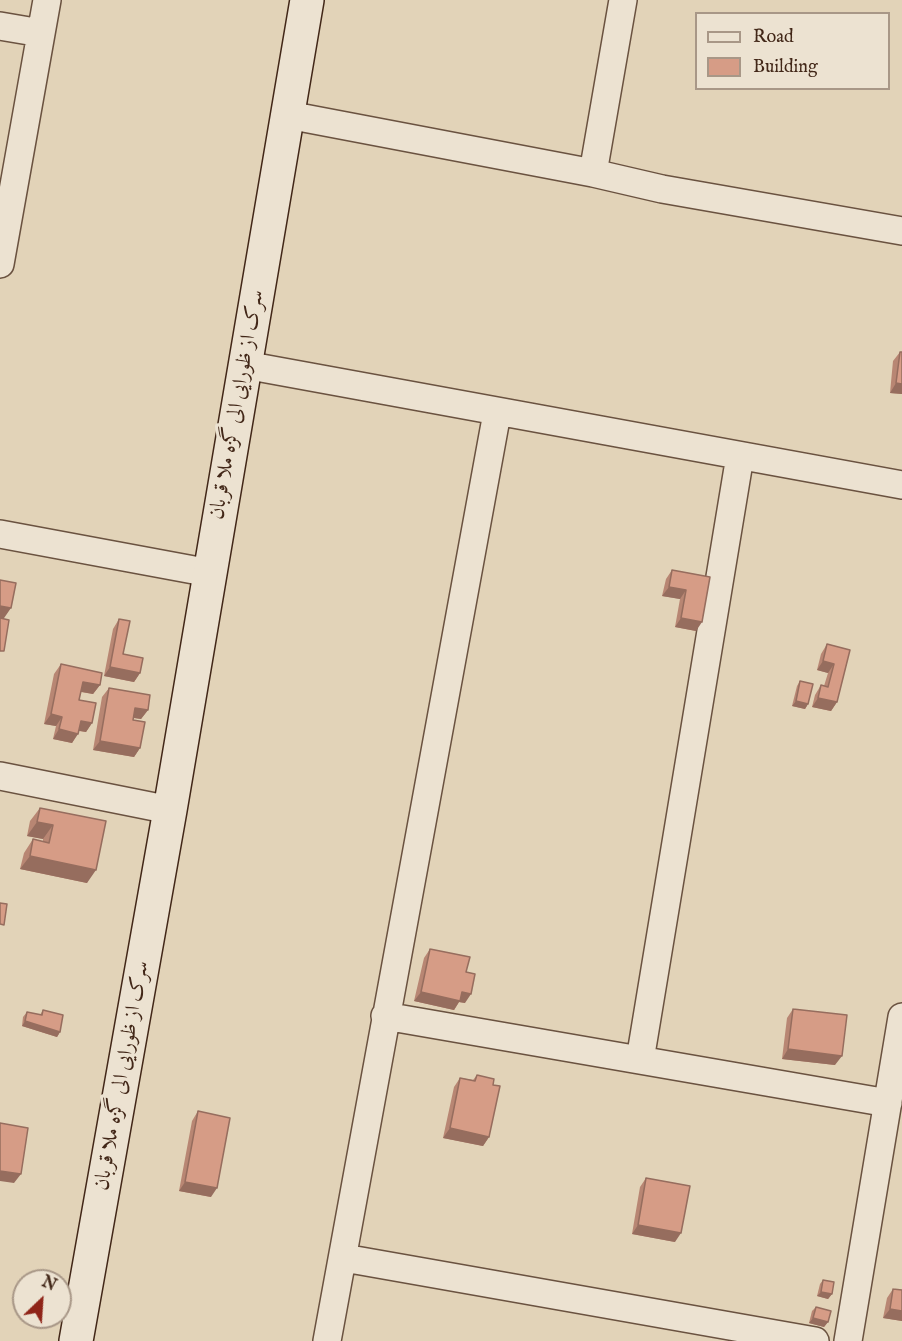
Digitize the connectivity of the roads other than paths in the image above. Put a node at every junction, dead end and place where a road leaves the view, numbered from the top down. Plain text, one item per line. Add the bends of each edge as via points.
1 (47, 0) edge
2 (307, 0) edge
3 (623, 0) edge
4 (0, 26) edge
5 (41, 33) junction
6 (288, 115) junction
7 (593, 173) junction
8 (902, 231) edge
9 (0, 264) edge
10 (245, 365) junction
11 (497, 412) junction
12 (740, 456) junction
13 (902, 485) edge
14 (0, 534) edge
15 (210, 573) junction
16 (0, 776) edge
17 (170, 810) junction
18 (385, 1016) junction
19 (902, 1017) edge
20 (640, 1060) junction
21 (888, 1102) junction
22 (344, 1258) junction
23 (76, 1341) edge
24 (327, 1341) edge
25 (815, 1341) edge
26 (848, 1341) edge

1 - 5 street
2 - 6 street, سرک از ظورایی الی گزه ملا قربان
3 - 7 street
4 - 5 street
5 - 9 street
6 - 7 street
6 - 10 street, سرک از ظورایی الی گزه ملا قربان
7 - 8 street
10 - 11 street
10 - 15 street, سرک از ظورایی الی گزه ملا قربان
11 - 12 street
11 - 18 street
12 - 13 street
12 - 20 street
14 - 15 street
15 - 17 street, سرک از ظورایی الی گزه ملا قربان
16 - 17 street
17 - 23 street, سرک از ظورایی الی گزه ملا قربان
18 - 20 street
18 - 22 street
19 - 21 street
20 - 21 street
21 - 26 street
22 - 24 street
22 - 25 street

